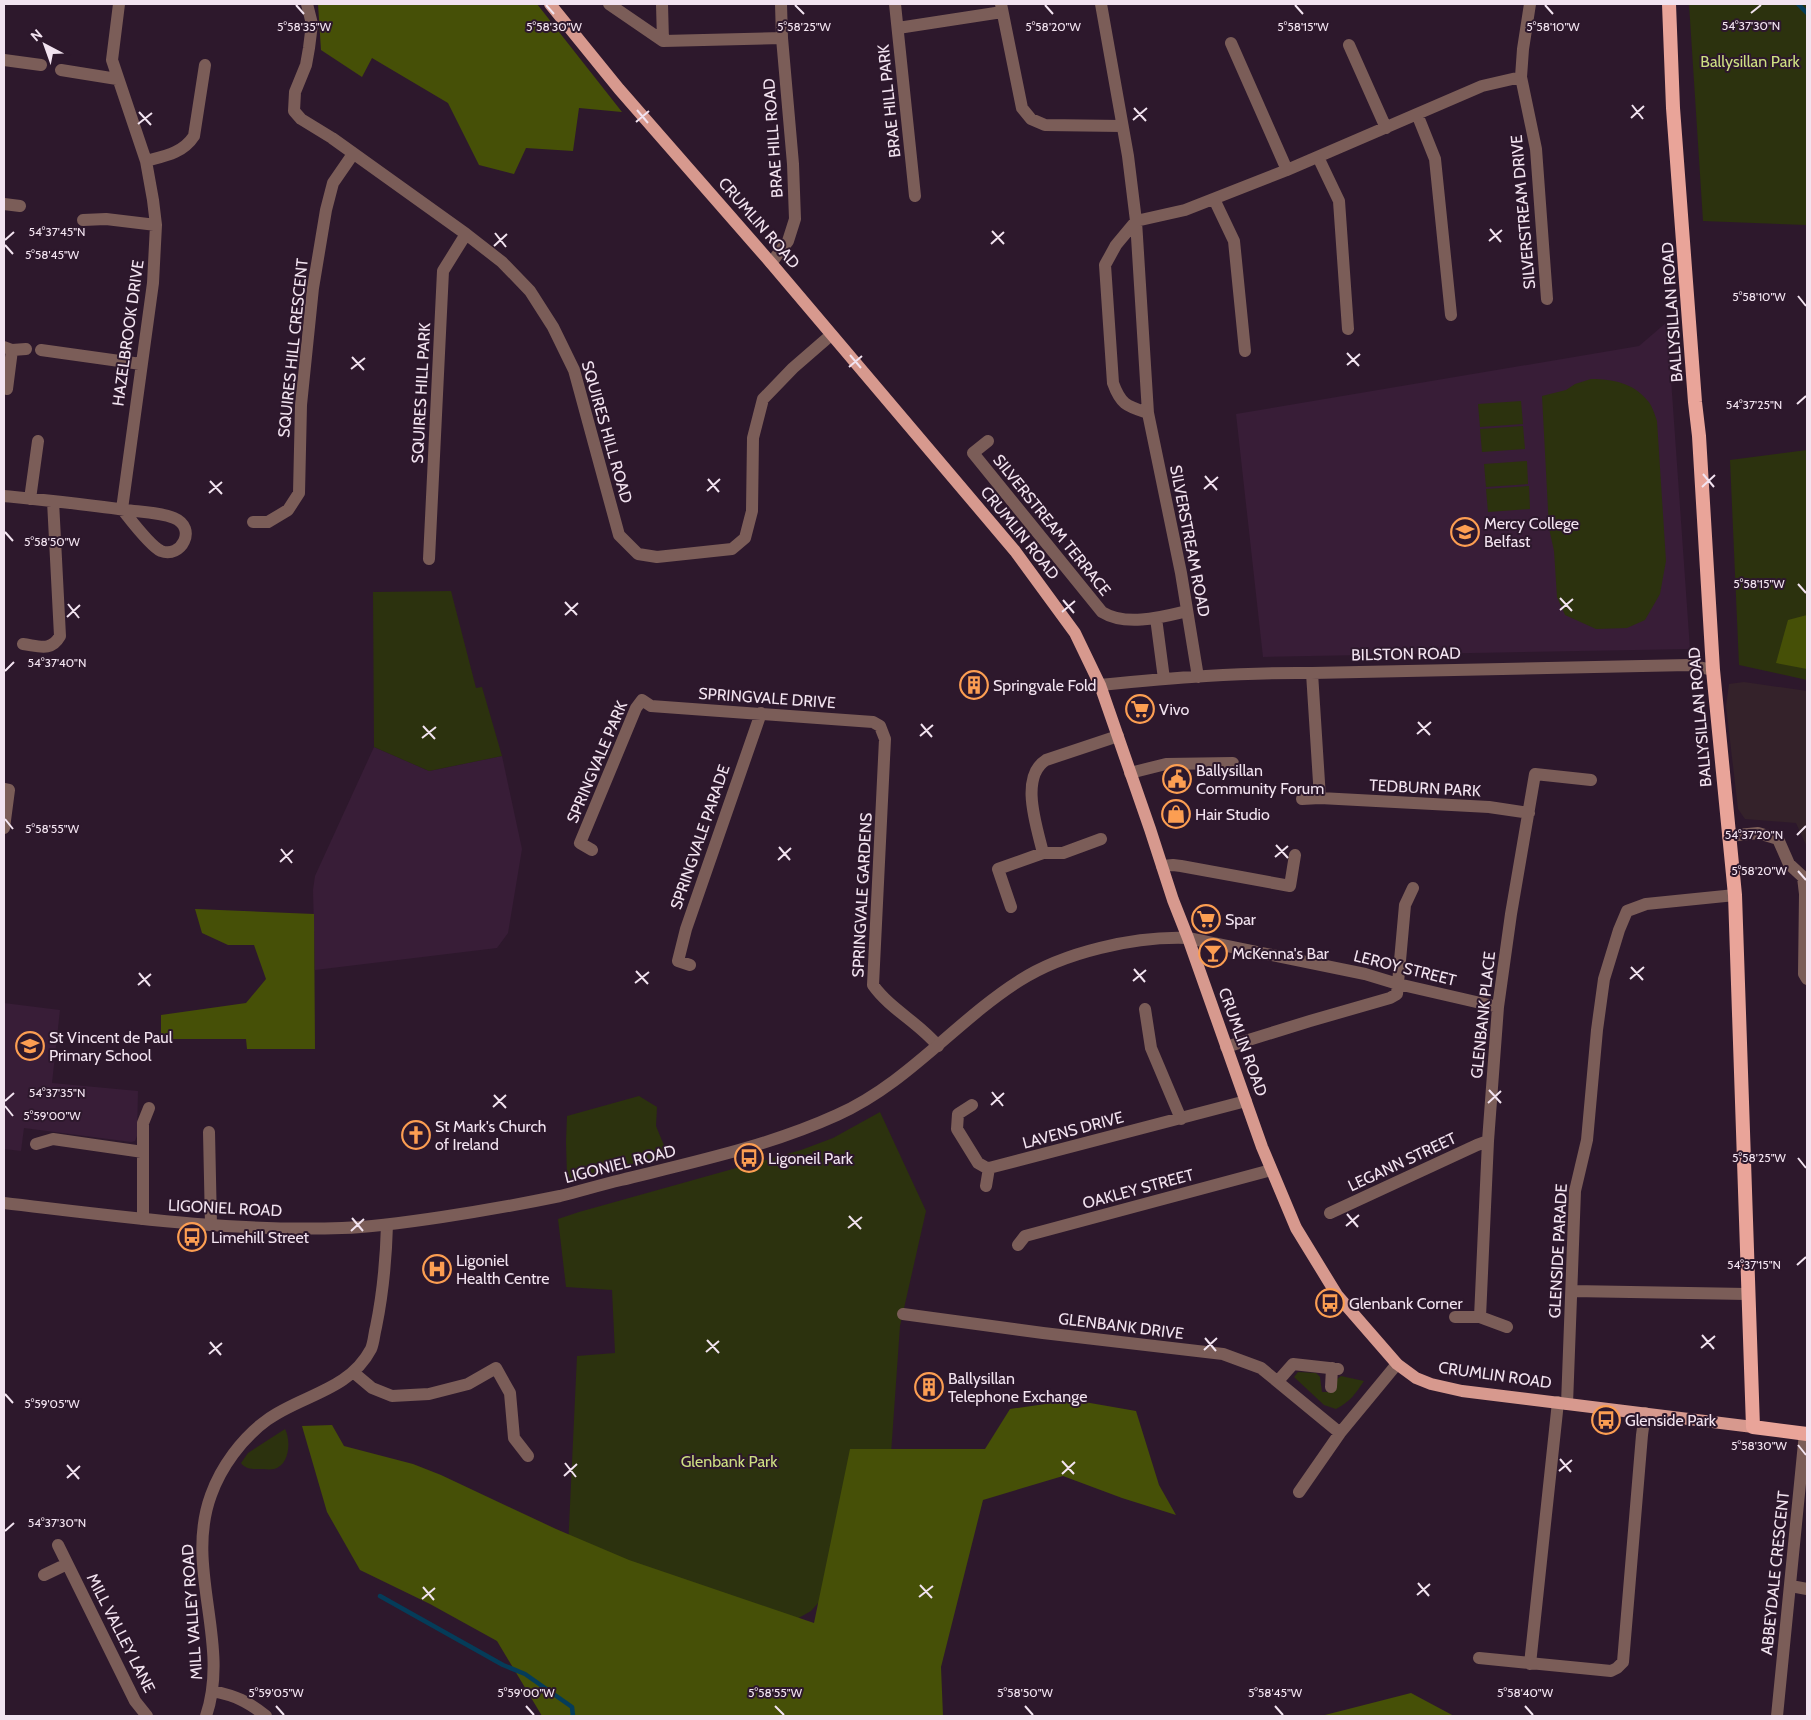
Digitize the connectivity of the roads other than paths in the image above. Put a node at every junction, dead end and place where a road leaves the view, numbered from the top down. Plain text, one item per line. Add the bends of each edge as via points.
1 (119, 4) edge
2 (307, 4) edge
3 (550, 4) edge
4 (609, 4) edge
5 (662, 4) edge
6 (781, 4) edge
7 (895, 4) edge
8 (1101, 4) edge
9 (1530, 4) edge
10 (1669, 4) edge
11 (1001, 8) edge
12 (898, 28) junction
13 (782, 38) junction
14 (663, 41) junction
15 (1231, 43) dead end
16 (1349, 45) dead end
17 (4, 60) edge
18 (41, 65) dead end
19 (205, 65) dead end
20 (61, 70) dead end
21 (1521, 77) junction
22 (118, 79) junction
23 (1417, 114) junction
24 (1122, 126) junction
25 (1386, 128) junction
26 (353, 154) junction
27 (1318, 157) junction
28 (146, 161) junction
29 (1287, 170) junction
30 (915, 196) dead end
31 (1214, 199) junction
32 (4, 204) edge
33 (20, 206) dead end
34 (83, 220) dead end
35 (1136, 222) junction
36 (156, 226) junction
37 (466, 234) junction
38 (771, 263) junction
39 (1547, 299) dead end
40 (1451, 315) dead end
41 (1348, 329) dead end
42 (831, 336) junction
43 (8, 349) edge
44 (26, 349) dead end
45 (41, 350) dead end
46 (1245, 351) dead end
47 (141, 364) junction
48 (7, 389) dead end
49 (1148, 413) junction
50 (38, 441) dead end
51 (988, 441) dead end
52 (4, 496) edge
53 (30, 499) junction
54 (53, 501) junction
55 (122, 509) junction
56 (252, 522) dead end
57 (429, 559) dead end
58 (1187, 611) junction
59 (1156, 618) junction
60 (23, 644) dead end
61 (1713, 670) junction
62 (1312, 673) junction
63 (1198, 677) junction
64 (1164, 679) junction
65 (1100, 685) junction
66 (659, 706) joint
67 (760, 713) junction
68 (873, 722) joint
69 (1118, 736) junction
70 (1233, 764) dead end
71 (1130, 773) junction
72 (1591, 780) dead end
73 (6, 790) edge
74 (1320, 798) junction
75 (1302, 799) dead end
76 (1529, 813) junction
77 (4, 828) edge
78 (1728, 836) junction
79 (1101, 839) dead end
80 (592, 850) dead end
81 (1043, 853) junction
82 (1295, 855) dead end
83 (1162, 866) junction
84 (1413, 888) dead end
85 (1734, 895) junction
86 (1011, 907) dead end
87 (1188, 938) junction
88 (690, 964) dead end
89 (1807, 979) edge
90 (1398, 984) junction
91 (1498, 1007) junction
92 (1145, 1009) dead end
93 (938, 1046) junction
94 (1226, 1048) junction
95 (1246, 1101) junction
96 (972, 1105) dead end
97 (149, 1108) dead end
98 (1181, 1118) junction
99 (209, 1132) dead end
100 (1488, 1141) junction
101 (36, 1144) dead end
102 (143, 1152) junction
103 (990, 1168) junction
104 (1271, 1170) junction
105 (986, 1186) dead end
106 (4, 1203) edge
107 (1330, 1213) dead end
108 (143, 1220) junction
109 (211, 1225) junction
110 (387, 1225) junction
111 (1018, 1245) dead end
112 (1572, 1291) junction
113 (1747, 1294) junction
114 (903, 1314) dead end
115 (1455, 1317) dead end
116 (1480, 1317) junction
117 (1507, 1327) dead end
118 (1397, 1364) junction
119 (353, 1372) junction
120 (1278, 1381) junction
121 (1331, 1387) dead end
122 (1562, 1403) junction
123 (1645, 1412) junction
124 (1753, 1427) junction
125 (1340, 1433) junction
126 (1806, 1434) edge
127 (528, 1456) dead end
128 (1299, 1492) dead end
129 (58, 1545) dead end
130 (67, 1564) junction
131 (44, 1576) dead end
132 (1791, 1586) junction
133 (1807, 1589) edge
134 (1479, 1658) dead end
135 (1530, 1664) junction
136 (213, 1691) junction
137 (147, 1716) edge
138 (206, 1716) edge
139 (266, 1716) edge
140 (1777, 1716) edge

1 - 22 street, HAZELBROOK DRIVE via 112,60
2 - 26 street, SQUIRES HILL ROAD via 312,24 306,64 294,92 294,111
3 - 38 main road, CRUMLIN ROAD
4 - 14 street
5 - 14 street
6 - 13 street, BRAE HILL ROAD
7 - 12 street, BRAE HILL PARK
8 - 24 street, SILVERSTREAM ROAD
9 - 21 street, SILVERSTREAM DRIVE
10 - 61 highway, BALLYSILLAN ROAD via 1673,108 1699,436
11 - 12 street
11 - 24 street via 1022,108 1030,119 1045,125
12 - 30 street, BRAE HILL PARK
13 - 14 street
13 - 38 street, BRAE HILL ROAD via 795,219 788,241
15 - 29 street
16 - 25 street
17 - 18 street
19 - 28 street via 194,136 180,151
20 - 22 street
21 - 23 street via 1482,86
21 - 39 street, SILVERSTREAM DRIVE via 1536,148
22 - 28 street, HAZELBROOK DRIVE
23 - 25 street
23 - 40 street via 1435,159
24 - 35 street, SILVERSTREAM ROAD
25 - 27 street
26 - 37 street, SQUIRES HILL ROAD
26 - 56 street, SQUIRES HILL CRESCENT via 333,183 315,279 301,405 299,494 288,510 268,522
27 - 29 street
27 - 41 street via 1339,202
28 - 36 street, HAZELBROOK DRIVE
29 - 31 street
31 - 35 street
31 - 46 street via 1234,241
32 - 33 street
34 - 36 street via 106,219
35 - 49 street, SILVERSTREAM ROAD
35 - 49 street via 1116,245 1105,265 1113,383 1128,407
36 - 47 street, HAZELBROOK DRIVE via 153,284
37 - 42 street, SQUIRES HILL ROAD via 502,262 530,291 552,327 574,370 619,535 638,554 657,557 732,548 745,538 752,511 753,438 763,399 792,368
37 - 57 street, SQUIRES HILL PARK via 443,271
38 - 42 main road, CRUMLIN ROAD
42 - 65 main road, CRUMLIN ROAD via 1015,551 1075,633
43 - 44 street
43 - 48 street
45 - 47 street
47 - 55 street, HAZELBROOK DRIVE
49 - 58 street, SILVERSTREAM ROAD
50 - 53 street
51 - 59 street, SILVERSTREAM TERRACE via 973,453 1102,612 1117,618
52 - 53 street
53 - 54 street
54 - 55 street
54 - 60 street via 60,636 49,646
55 - 55 street via 176,519 183,524 186,538 176,550 160,551
58 - 59 street, SILVERSTREAM TERRACE
58 - 63 street, SILVERSTREAM ROAD
59 - 64 street
61 - 62 street, BILSTON ROAD via 1689,665
61 - 78 highway, BALLYSILLAN ROAD
62 - 63 street, BILSTON ROAD
62 - 74 street
63 - 64 street, BILSTON ROAD
64 - 65 street, BILSTON ROAD
65 - 69 main road, CRUMLIN ROAD
66 - 67 street, SPRINGVALE DRIVE
66 - 80 street, SPRINGVALE PARK via 651,706 642,700 636,708 580,843
67 - 68 street, SPRINGVALE DRIVE
67 - 88 street, SPRINGVALE PARADE via 686,929 678,961
68 - 93 street, SPRINGVALE GARDENS via 880,726 885,740 873,985
69 - 71 main road, CRUMLIN ROAD
69 - 81 street via 1039,764 1033,776 1032,806
70 - 71 street via 1166,764
71 - 83 main road, CRUMLIN ROAD
72 - 76 street, GLENBANK PLACE via 1535,774
73 - 77 street
74 - 75 street, TEDBURN PARK
74 - 76 street, TEDBURN PARK
76 - 91 street, GLENBANK PLACE
78 - 85 highway, BALLYSILLAN ROAD
78 - 89 street via 1758,833 1778,839 1789,864 1803,876 1804,974
79 - 81 street via 1063,853
81 - 86 street via 998,869
82 - 83 street via 1290,886 1181,866
83 - 87 main road, CRUMLIN ROAD
84 - 90 street via 1405,905
85 - 112 street, GLENSIDE PARADE via 1646,904 1628,911 1619,930 1604,979 1599,1011 1588,1140 1576,1191
85 - 113 highway, BALLYSILLAN ROAD
87 - 90 street, LEROY STREET via 1365,974
87 - 93 street, LIGONIEL ROAD via 1158,938 1109,946 1047,967 1020,980
87 - 94 main road, CRUMLIN ROAD
90 - 91 street, LEROY STREET
90 - 94 street via 1397,994 1390,998
91 - 100 street, GLENBANK PLACE
92 - 98 street via 1151,1048
93 - 110 street, LIGONIEL ROAD via 874,1094 805,1129 698,1161 561,1196
94 - 95 main road, CRUMLIN ROAD
95 - 98 street, LAVENS DRIVE
95 - 104 main road, CRUMLIN ROAD
96 - 103 street via 958,1114 957,1129 978,1163
97 - 102 street via 143,1123
98 - 103 street, LAVENS DRIVE
99 - 109 street
100 - 107 street, LEGANN STREET
100 - 116 street, GLENBANK PLACE
101 - 102 street via 53,1140
102 - 108 street
103 - 105 street
104 - 111 street, OAKLEY STREET via 1025,1236
104 - 118 main road, CRUMLIN ROAD via 1296,1228 1328,1282
106 - 108 street, LIGONIEL ROAD
108 - 109 street, LIGONIEL ROAD
109 - 110 street, LIGONIEL ROAD via 343,1228
110 - 119 street, MILL VALLEY ROAD via 386,1261 372,1347
112 - 113 street
112 - 122 street, GLENSIDE PARADE
113 - 124 highway, BALLYSILLAN ROAD
114 - 120 street, GLENBANK DRIVE via 1223,1354 1262,1368
115 - 116 street
116 - 117 street
118 - 122 main road, CRUMLIN ROAD via 1431,1384
118 - 125 street
119 - 127 street via 372,1388 392,1396 429,1394 468,1384 496,1368 510,1393 514,1438
119 - 136 street, MILL VALLEY ROAD via 344,1380 266,1420 241,1443 222,1470 210,1496 203,1525 202,1555 215,1671
120 - 121 street via 1293,1364 1335,1368
120 - 125 street, GLENBANK DRIVE
122 - 123 main road, CRUMLIN ROAD
122 - 135 street
123 - 124 main road, CRUMLIN ROAD
123 - 135 street via 1623,1662 1610,1671
124 - 126 highway, CRUMLIN ROAD
125 - 128 street
126 - 132 street, ABBEYDALE CRESCENT
129 - 130 street, MILL VALLEY LANE
130 - 131 street, MILL VALLEY LANE
130 - 137 street, MILL VALLEY LANE via 135,1701
132 - 133 street
132 - 140 street, ABBEYDALE CRESCENT
134 - 135 street
136 - 138 street, MILL VALLEY ROAD
136 - 139 street via 248,1702

